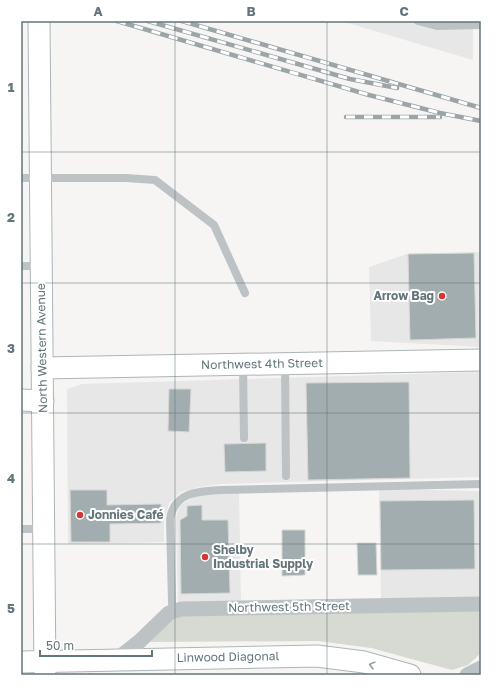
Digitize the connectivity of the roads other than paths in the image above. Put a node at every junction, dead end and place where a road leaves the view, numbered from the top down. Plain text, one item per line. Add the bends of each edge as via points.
1 (39, 21) edge
2 (418, 21) edge
3 (481, 25) edge
4 (31, 178) edge
5 (21, 266) edge
6 (42, 266) junction
7 (245, 293) dead end
8 (481, 360) edge
9 (243, 364) junction
10 (285, 364) junction
11 (42, 368) junction
12 (21, 400) edge
13 (43, 401) junction
14 (244, 438) dead end
15 (286, 476) dead end
16 (481, 484) edge
17 (21, 530) edge
18 (44, 530) junction
19 (481, 604) edge
20 (178, 610) junction
21 (116, 660) junction
22 (21, 662) edge
23 (45, 668) edge
24 (481, 668) edge
25 (410, 675) edge
26 (467, 675) edge

1 - 4 main road, North Western Avenue
2 - 3 lane via 437,26
4 - 6 main road, North Western Avenue
4 - 7 lane via 155,180 214,225
5 - 6 lane
6 - 11 main road, North Western Avenue
8 - 10 main road, Northwest 4th Street
9 - 10 main road, Northwest 4th Street
9 - 11 main road, Northwest 4th Street
9 - 14 lane
10 - 15 lane
11 - 13 main road, North Western Avenue
12 - 13 main road
13 - 18 main road, North Western Avenue
16 - 20 lane via 222,490 190,495 176,503 170,519 172,603
17 - 18 lane
18 - 23 main road, North Western Avenue
19 - 20 street, Northwest 5th Street
20 - 21 street
21 - 23 main road, Linwood Diagonal
25 -> 21 main road, Linwood Diagonal via 364,662 317,656
22 - 23 main road
24 - 26 street

